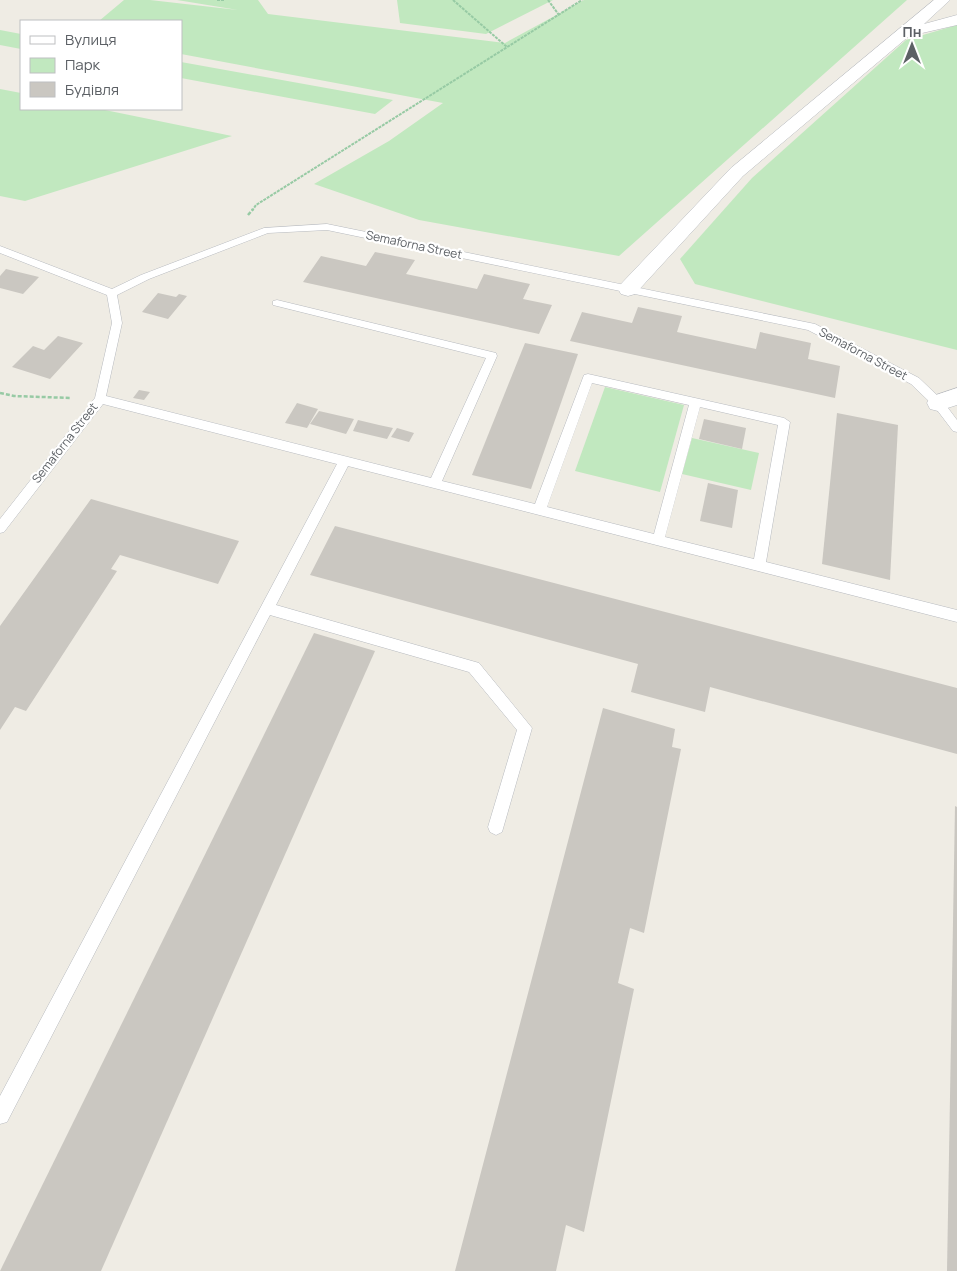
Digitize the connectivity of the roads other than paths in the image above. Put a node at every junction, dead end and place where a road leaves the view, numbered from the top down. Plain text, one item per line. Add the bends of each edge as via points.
1 (943, 0) edge
2 (957, 20) edge
3 (897, 36) junction
4 (0, 249) edge
5 (628, 289) junction
6 (112, 293) junction
7 (277, 303) dead end
8 (100, 399) junction
9 (948, 400) edge
10 (696, 402) junction
11 (957, 428) edge
12 (344, 462) junction
13 (434, 484) junction
14 (539, 511) junction
15 (0, 528) edge
16 (658, 541) junction
17 (759, 565) junction
18 (267, 608) junction
19 (957, 616) edge
20 (496, 827) dead end
21 (0, 1115) edge

1 - 3 street
2 - 3 street
3 - 5 street via 737,172
4 - 6 lane
5 - 6 lane, Semaforna Street via 328,228 267,230
5 - 9 lane, Semaforna Street via 811,327
6 - 8 lane, Semaforna Street via 117,322
7 - 13 lane via 492,356
8 - 12 lane
8 - 15 lane, Semaforna Street
9 - 11 lane, Semaforna Street
10 - 14 lane via 588,378
10 - 16 lane
10 - 17 lane via 784,422
12 - 13 lane
12 - 18 lane
13 - 14 lane
14 - 16 lane
16 - 17 lane
17 - 19 lane
18 - 20 lane via 474,667 525,728
18 - 21 lane

